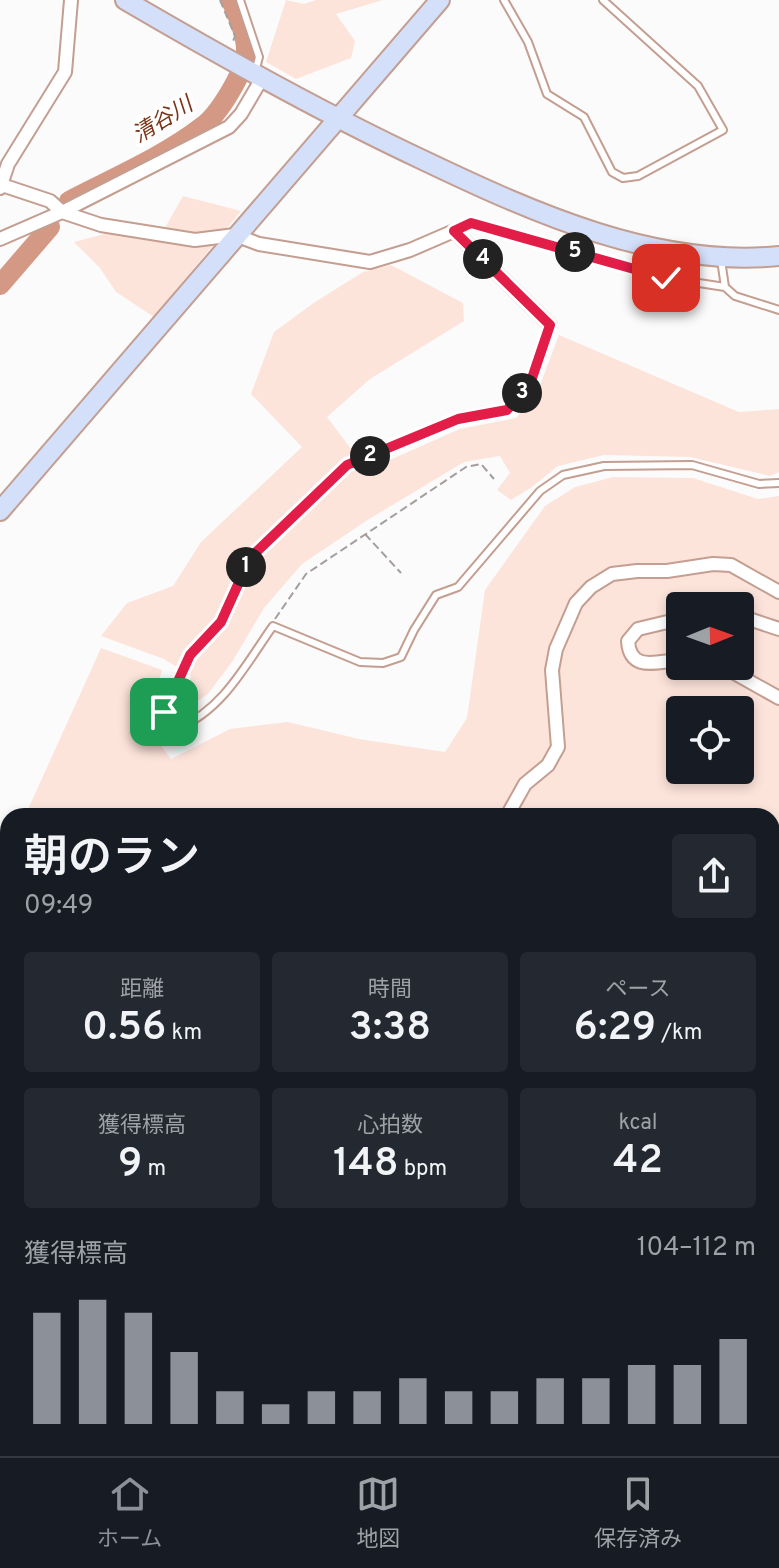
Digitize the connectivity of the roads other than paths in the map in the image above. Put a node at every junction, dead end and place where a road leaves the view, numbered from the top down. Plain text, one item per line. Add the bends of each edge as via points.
1 (71, 0) edge
2 (125, 0) edge
3 (240, 0) edge
4 (440, 0) edge
5 (504, 0) edge
6 (603, 0) edge
7 (258, 78) junction
8 (337, 119) junction
9 (1, 186) edge
10 (62, 212) junction
11 (454, 231) junction
12 (235, 235) junction
13 (0, 239) edge
14 (779, 256) edge
15 (720, 257) junction
16 (725, 287) junction
17 (779, 310) edge
18 (550, 325) joint
19 (779, 483) edge
20 (0, 511) edge
21 (779, 592) edge
22 (754, 621) edge
23 (666, 622) edge
24 (779, 629) edge
25 (666, 662) edge
26 (747, 680) edge
27 (779, 698) edge
28 (512, 808) edge

1 - 9 street via 65,72 8,164
2 - 7 street
3 - 7 lane via 259,57
4 - 8 street
5 - 6 lane via 528,42 547,94 584,117 612,172 623,178 638,176 723,130 698,86
7 - 8 street
7 - 10 street via 229,127
8 - 12 street
8 - 15 street via 557,218 632,242
9 - 10 street via 50,201
10 - 12 street via 101,225 195,240
10 - 13 street
11 - 12 street via 370,262 259,244
11 - 16 lane via 471,223 666,278
11 - 18 street
12 - 20 street
14 - 15 street
15 - 16 lane
16 - 17 lane via 735,296
18 - 19 lane via 530,384 507,410 458,419 347,465 250,558 221,622 190,655 167,700 166,724 178,728 215,705 273,626 360,662 401,657 436,595 458,587 540,491 563,475 604,466 692,465 759,484
21 - 28 street via 731,565 713,564 612,574 591,587 576,603 556,649 552,670 558,747
22 - 24 street
23 - 25 street via 638,629 628,641 635,660
26 - 27 street

